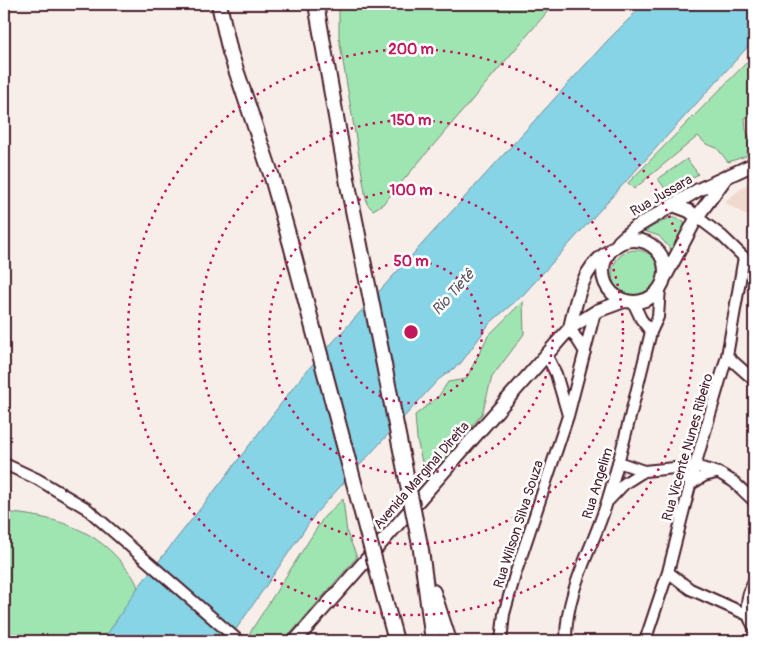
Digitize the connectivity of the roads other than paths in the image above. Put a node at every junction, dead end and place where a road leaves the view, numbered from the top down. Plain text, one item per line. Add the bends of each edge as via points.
1 (219, 4) edge
2 (316, 4) edge
3 (754, 164) edge
4 (727, 177) junction
5 (674, 206) junction
6 (697, 217) junction
7 (612, 248) junction
8 (744, 257) junction
9 (754, 267) edge
10 (662, 283) junction
11 (628, 302) junction
12 (595, 312) junction
13 (570, 328) junction
14 (652, 332) junction
15 (585, 352) junction
16 (546, 354) junction
17 (728, 356) junction
18 (754, 380) edge
19 (568, 416) junction
20 (618, 462) junction
21 (7, 465) dead end
22 (695, 466) junction
23 (677, 468) junction
24 (644, 471) junction
25 (719, 473) junction
26 (691, 484) junction
27 (754, 501) edge
28 (607, 503) junction
29 (422, 556) junction
30 (668, 572) junction
31 (754, 583) edge
32 (751, 620) edge
33 (395, 638) edge
34 (239, 641) edge
35 (294, 641) edge
36 (433, 641) edge
37 (450, 641) edge
38 (501, 641) edge
39 (566, 641) edge
40 (644, 641) edge

1 - 33 highway, bridge via 230,52 290,241
2 - 29 highway, bridge via 349,190
3 - 4 main road, Rua Jussara
4 - 5 main road, Rua Jussara via 698,190
4 - 6 main road, Rua Jussara
5 - 6 main road via 690,210
5 - 7 main road, Rua Jussara via 633,229
6 - 8 street
6 - 10 main road, Rua Jussara
7 - 10 main road via 625,240 636,239 656,248 665,267
7 - 11 main road via 603,264 604,280 615,296
7 - 13 main road, Avenida Marginal Direita via 588,270
8 - 9 street
8 - 17 street, Rua Vicente Nunes Ribeiro
10 - 11 main road via 653,296 644,301
10 - 14 street, Rua Angelim via 658,317
11 - 12 main road, Avenida Marginal Direita
11 - 14 street
12 - 13 main road, Avenida Marginal Direita
12 - 15 street, Rua Wilson Silva Souza
13 - 15 street
13 - 16 main road, Avenida Marginal Direita
14 - 20 street, Rua Angelim
15 - 19 street, Rua Wilson Silva Souza
16 - 19 street via 556,374
16 - 35 main road, Avenida Marginal Direita
17 - 18 street
17 - 22 street, Rua Vicente Nunes Ribeiro
19 - 38 street, Rua Wilson Silva Souza via 515,575 504,614
20 - 24 street
20 - 28 street, Rua Angelim
21 - 34 street via 37,478 86,508
22 - 23 street
22 - 25 street
22 - 26 street, Rua Vicente Nunes Ribeiro
23 - 24 street
23 - 26 street
24 - 28 street via 626,483
25 - 26 street via 704,476
25 - 27 street
26 - 30 street, Rua Vicente Nunes Ribeiro
28 - 39 street, Rua Angelim via 572,598
29 - 36 highway
29 - 37 highway
30 - 32 street via 690,588
30 - 40 street, Rua Vicente Nunes Ribeiro
31 - 32 main road via 749,600

